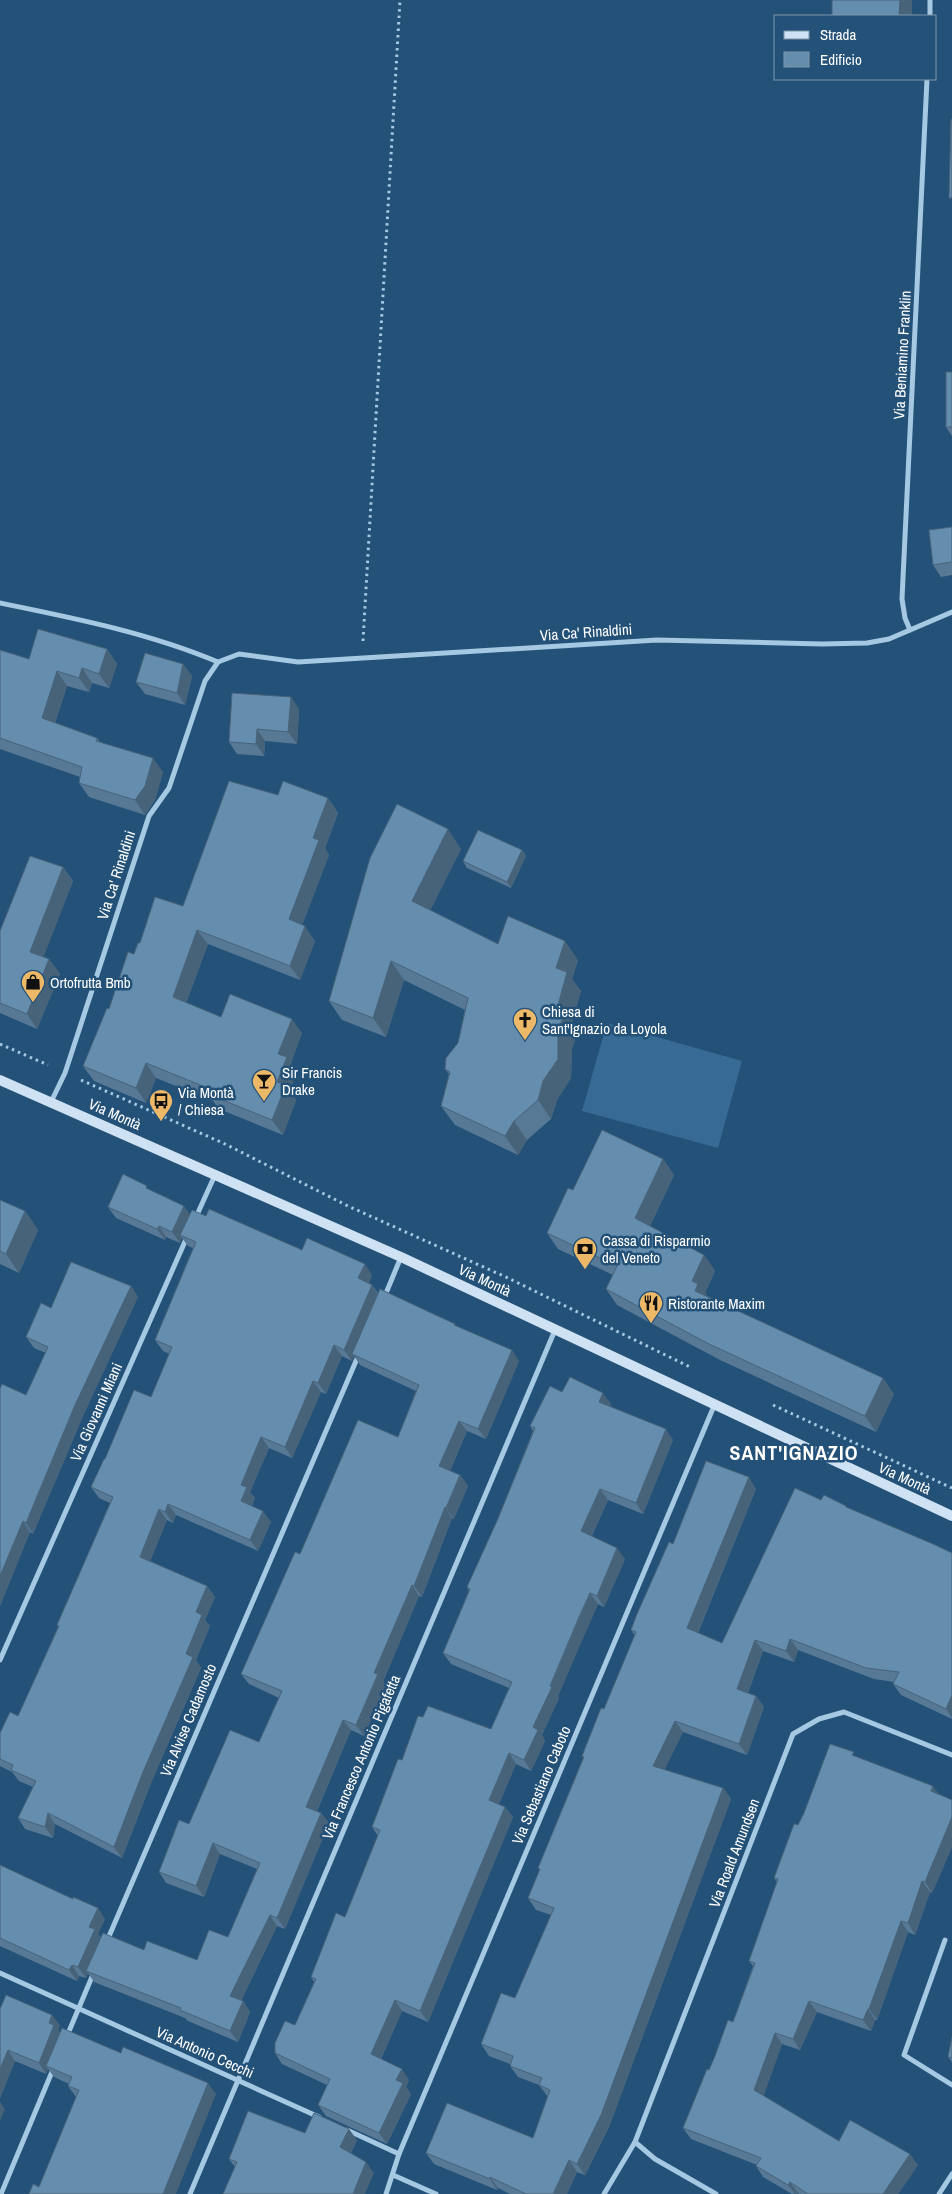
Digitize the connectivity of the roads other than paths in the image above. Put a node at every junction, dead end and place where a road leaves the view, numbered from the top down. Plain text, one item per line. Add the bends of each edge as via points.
1 (930, 0) edge
2 (930, 15) edge
3 (927, 80) edge
4 (0, 603) edge
5 (952, 612) edge
6 (910, 630) junction
7 (218, 662) junction
8 (0, 1080) edge
9 (51, 1102) junction
10 (215, 1174) junction
11 (195, 1219) edge
12 (191, 1228) edge
13 (401, 1258) junction
14 (382, 1303) edge
15 (555, 1330) junction
16 (362, 1349) edge
17 (714, 1406) junction
18 (952, 1516) edge
19 (0, 1660) edge
20 (952, 1755) edge
21 (945, 1940) dead end
22 (106, 1944) edge
23 (98, 1962) edge
24 (0, 1973) edge
25 (78, 2008) junction
26 (64, 2044) edge
27 (56, 2061) edge
28 (238, 2080) junction
29 (952, 2085) edge
30 (327, 2121) edge
31 (336, 2125) edge
32 (635, 2142) junction
33 (399, 2154) junction
34 (952, 2174) edge
35 (393, 2175) junction
36 (1, 2194) edge
37 (190, 2194) edge
38 (386, 2194) edge
39 (436, 2194) edge
40 (604, 2194) edge
41 (716, 2194) edge
42 (940, 2194) edge

1 - 2 street
3 - 6 street, Via Beniamino Franklin via 902,599
4 - 7 street via 87,622 175,646
5 - 6 street, Via Ca' Rinaldini
6 - 7 street, Via Ca' Rinaldini via 889,639 867,643 657,640 298,662 239,654
7 - 9 street, Via Ca' Rinaldini via 205,681 169,788 149,816 65,1073
8 - 9 main road, Via Montà
9 - 10 main road, Via Montà
10 - 11 street
10 - 13 main road, Via Montà
12 - 19 street, Via Giovanni Miani
13 - 14 street
13 - 15 main road, Via Montà
15 - 17 main road, Via Montà
15 - 28 street, Via Francesco Antonio Pigafetta
16 - 22 street, Via Alvise Cadamosto
17 - 18 main road, Via Montà
17 - 33 street, Via Sebastiano Caboto
20 - 32 street, Via Roald Amundsen via 844,1712 819,1719 793,1734
21 - 29 street via 904,2056
23 - 25 street
24 - 25 street, Via Antonio Cecchi
25 - 26 street
25 - 28 street, Via Antonio Cecchi
27 - 36 street
28 - 30 street, Via Antonio Cecchi
28 - 37 street, Via Francesco Antonio Pigafetta
31 - 33 street
32 - 40 street, Via Roald Amundsen
32 - 41 street via 655,2159
33 - 35 street, Via Sebastiano Caboto
34 - 42 street
35 - 38 street, Via Sebastiano Caboto
35 - 39 street

